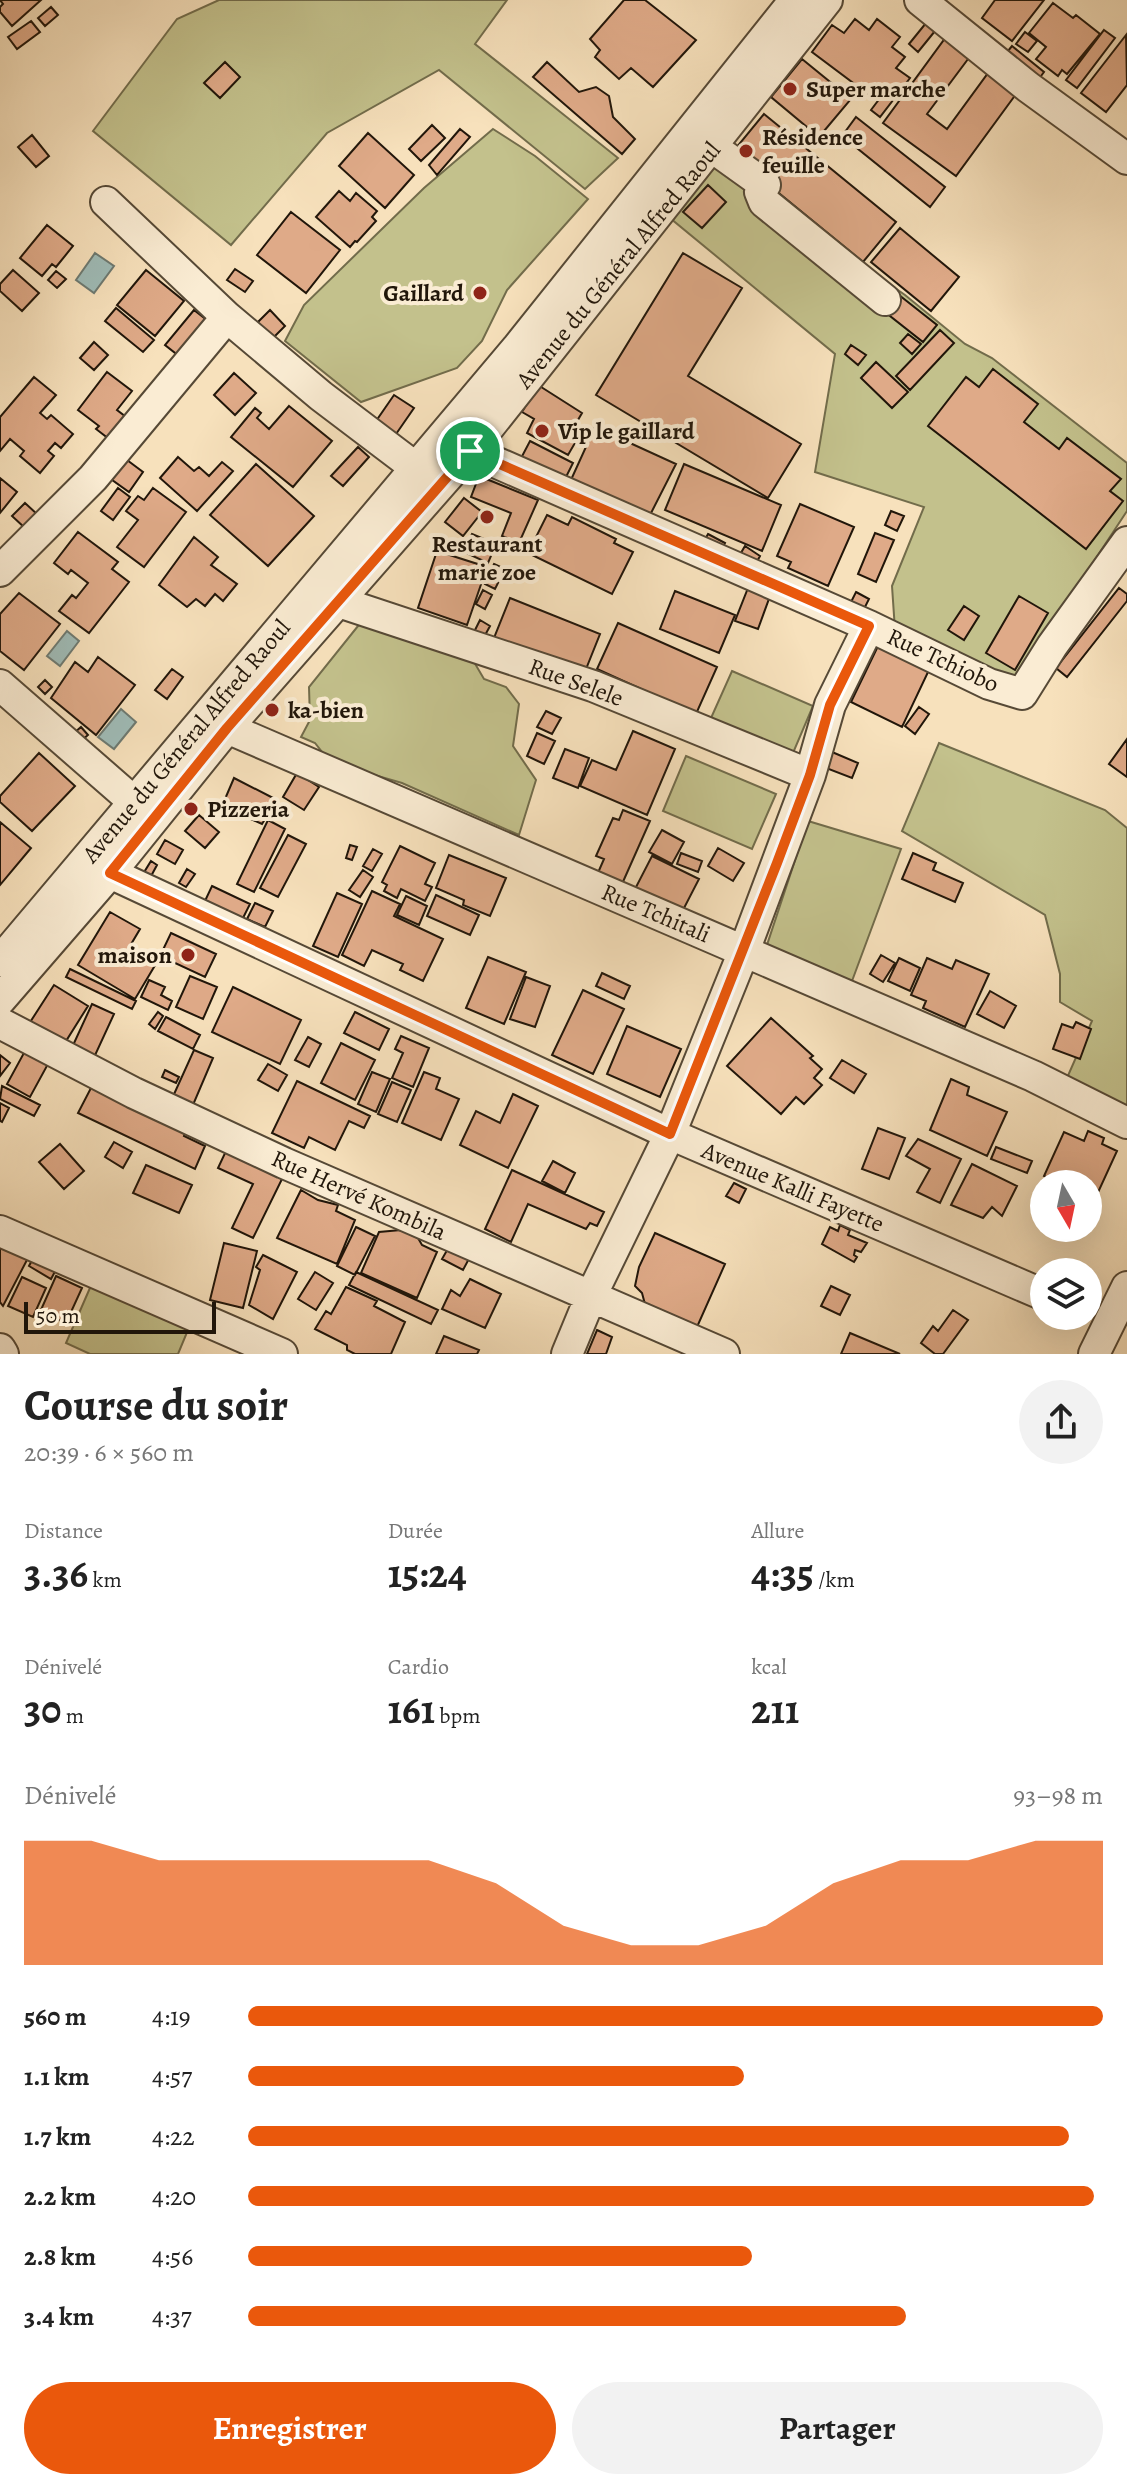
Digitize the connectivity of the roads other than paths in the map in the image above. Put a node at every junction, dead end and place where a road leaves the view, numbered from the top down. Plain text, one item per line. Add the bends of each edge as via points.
1 (795, 0) edge
2 (827, 0) edge
3 (920, 0) edge
4 (712, 147) junction
5 (1127, 159) edge
6 (106, 202) dead end
7 (885, 300) dead end
8 (227, 317) junction
9 (470, 451) junction
10 (416, 468) junction
11 (1127, 542) edge
12 (0, 571) edge
13 (339, 602) junction
14 (869, 626) junction
15 (0, 685) edge
16 (227, 728) junction
17 (810, 775) junction
18 (134, 802) junction
19 (110, 873) junction
20 (744, 951) junction
21 (0, 961) edge
22 (0, 1000) edge
23 (0, 1023) edge
24 (1127, 1123) edge
25 (670, 1134) junction
26 (0, 1231) edge
27 (1127, 1287) edge
28 (1030, 1289) edge
29 (591, 1296) junction
30 (1108, 1322) edge
31 (0, 1349) edge
32 (3, 1354) edge
33 (282, 1354) edge
34 (567, 1354) edge
35 (724, 1354) edge
36 (1094, 1354) edge

1 - 10 street, Avenue du Général Alfred Raoul
2 - 4 street, Avenue du Général Alfred Raoul
3 - 5 street
4 - 7 street via 765,185 760,192 764,202
4 - 9 street, Avenue du Général Alfred Raoul
6 - 8 street
8 - 10 street
8 - 12 street via 93,478
9 - 13 street, Avenue du Général Alfred Raoul
9 - 14 street, Rue Tchiobo
10 - 18 street, Avenue du Général Alfred Raoul
11 - 14 street, Rue Tchiobo via 1022,694 989,684
13 - 16 street, Avenue du Général Alfred Raoul
13 - 17 street, Rue Selele via 593,686
14 - 17 street via 830,705
15 - 18 street
16 - 19 street, Avenue du Général Alfred Raoul
16 - 20 street, Rue Tchitali
17 - 20 street
18 - 21 street, Avenue du Général Alfred Raoul
19 - 22 street, Avenue du Général Alfred Raoul
19 - 25 street, Avenue Kalli Fayette
20 - 24 street, Rue Tchitali via 1033,1076
20 - 25 street
23 - 29 street, Rue Hervé Kombila via 284,1163
25 - 28 street, Avenue Kalli Fayette
25 - 29 street
26 - 33 street
27 - 30 street
29 - 34 street
29 - 35 street, Rue Hervé Kombila
30 - 36 street
31 - 32 street

